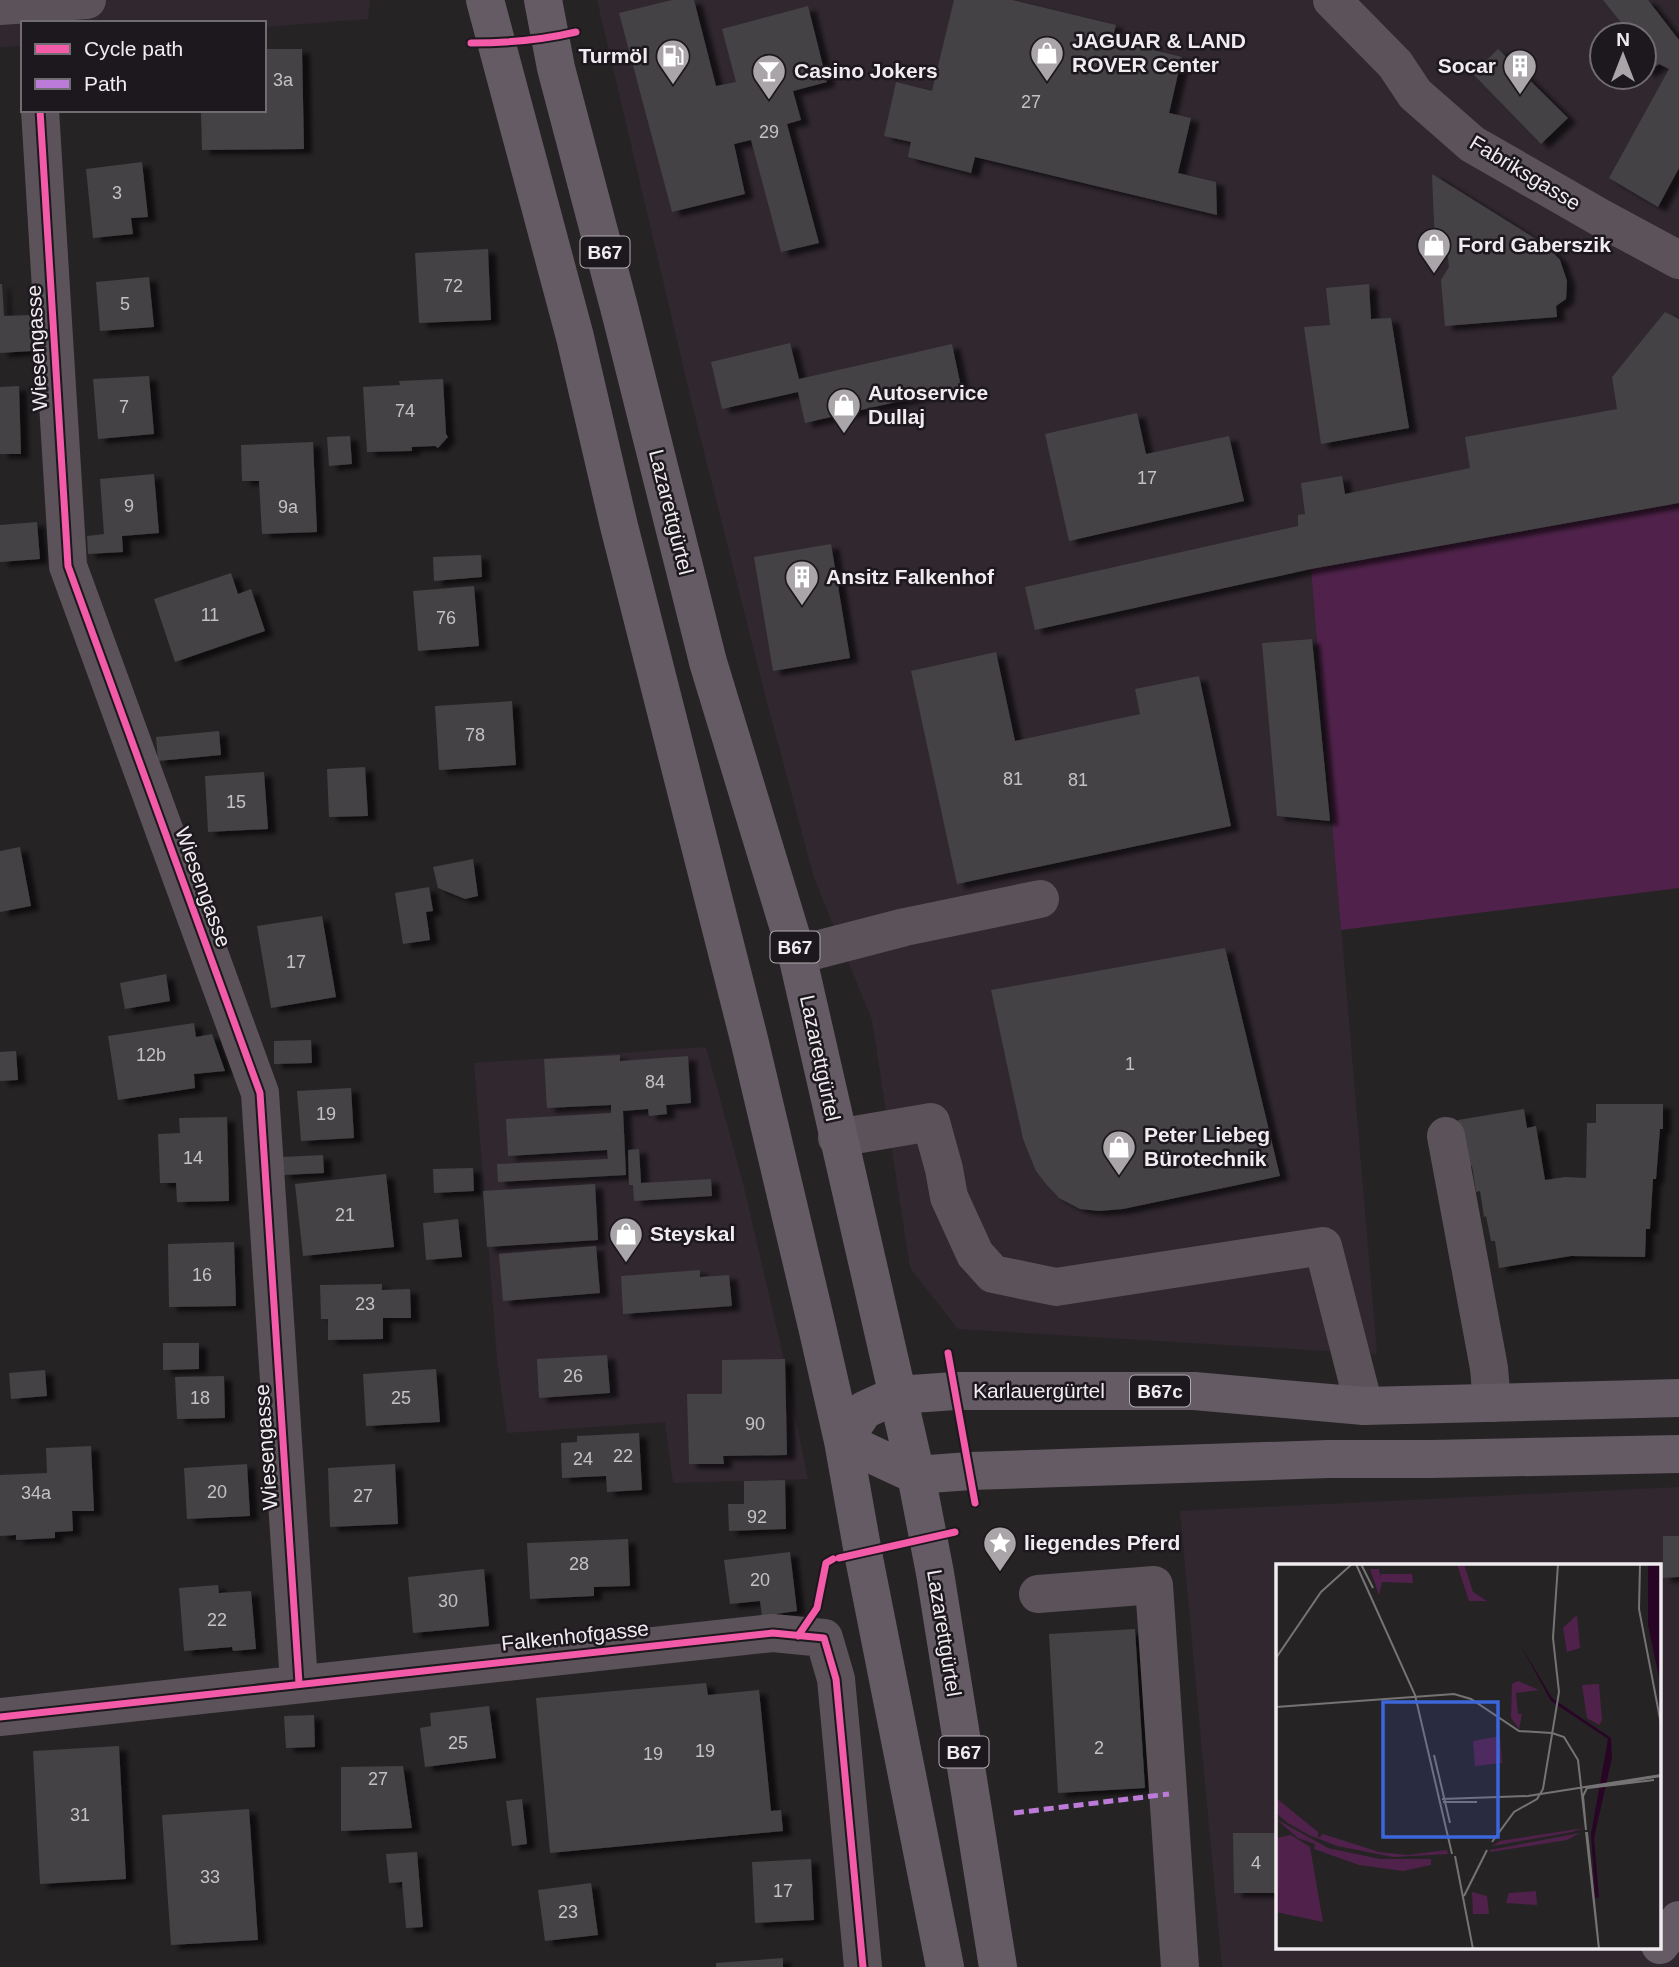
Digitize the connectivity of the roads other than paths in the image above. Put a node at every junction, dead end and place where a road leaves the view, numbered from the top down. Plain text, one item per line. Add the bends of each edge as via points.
1 (87, 0) edge
2 (485, 0) edge
3 (543, 0) edge
4 (1332, 0) edge
5 (22, 11) edge
6 (40, 112) edge
7 (1679, 260) edge
8 (1040, 899) dead end
9 (797, 955) junction
10 (1446, 1136) dead end
11 (838, 1138) junction
12 (897, 1395) junction
13 (1679, 1398) edge
14 (1492, 1403) junction
15 (1364, 1406) junction
16 (843, 1441) junction
17 (1679, 1454) edge
18 (916, 1475) junction
19 (1038, 1594) dead end
20 (299, 1683) junction
21 (0, 1717) edge
22 (1679, 1920) edge
23 (1662, 1941) edge
24 (1655, 1950) edge
25 (863, 1967) edge
26 (945, 1967) edge
27 (998, 1967) edge
28 (1180, 1967) edge
29 (1642, 1967) edge

1 - 5 street
2 - 16 main road, B67 via 575,337 743,1012
3 - 9 main road, Lazarettgürtel / B67 via 556,68 708,662
4 - 7 street, Fabriksgasse via 1395,64 1415,94 1472,144
6 - 20 street, Wiesengasse via 68,566 260,1093
8 - 9 street
9 - 11 main road, Lazarettgürtel / B67
10 - 14 street
11 - 12 main road, Lazarettgürtel / B67
11 - 15 street via 931,1122 949,1197 975,1254 993,1274 1056,1287 1323,1246
12 - 15 main road, Karlauergürtel / B67c via 981,1390 1194,1391
12 - 16 main road, Karlauergürtel / B67c via 864,1410
12 - 18 main road, Lazarettgürtel / B67
13 - 14 main road, Karlauergürtel / B67c
14 - 15 main road, Karlauergürtel / B67c
16 - 18 main road
16 - 26 main road, B67
17 - 18 main road via 1315,1459
18 - 27 main road, Lazarettgürtel / B67
19 - 28 street via 1154,1585
20 - 21 street, Falkenhofgasse
20 - 25 street, Falkenhofgasse via 773,1633 824,1638 836,1679
22 - 23 main road
24 - 29 main road

